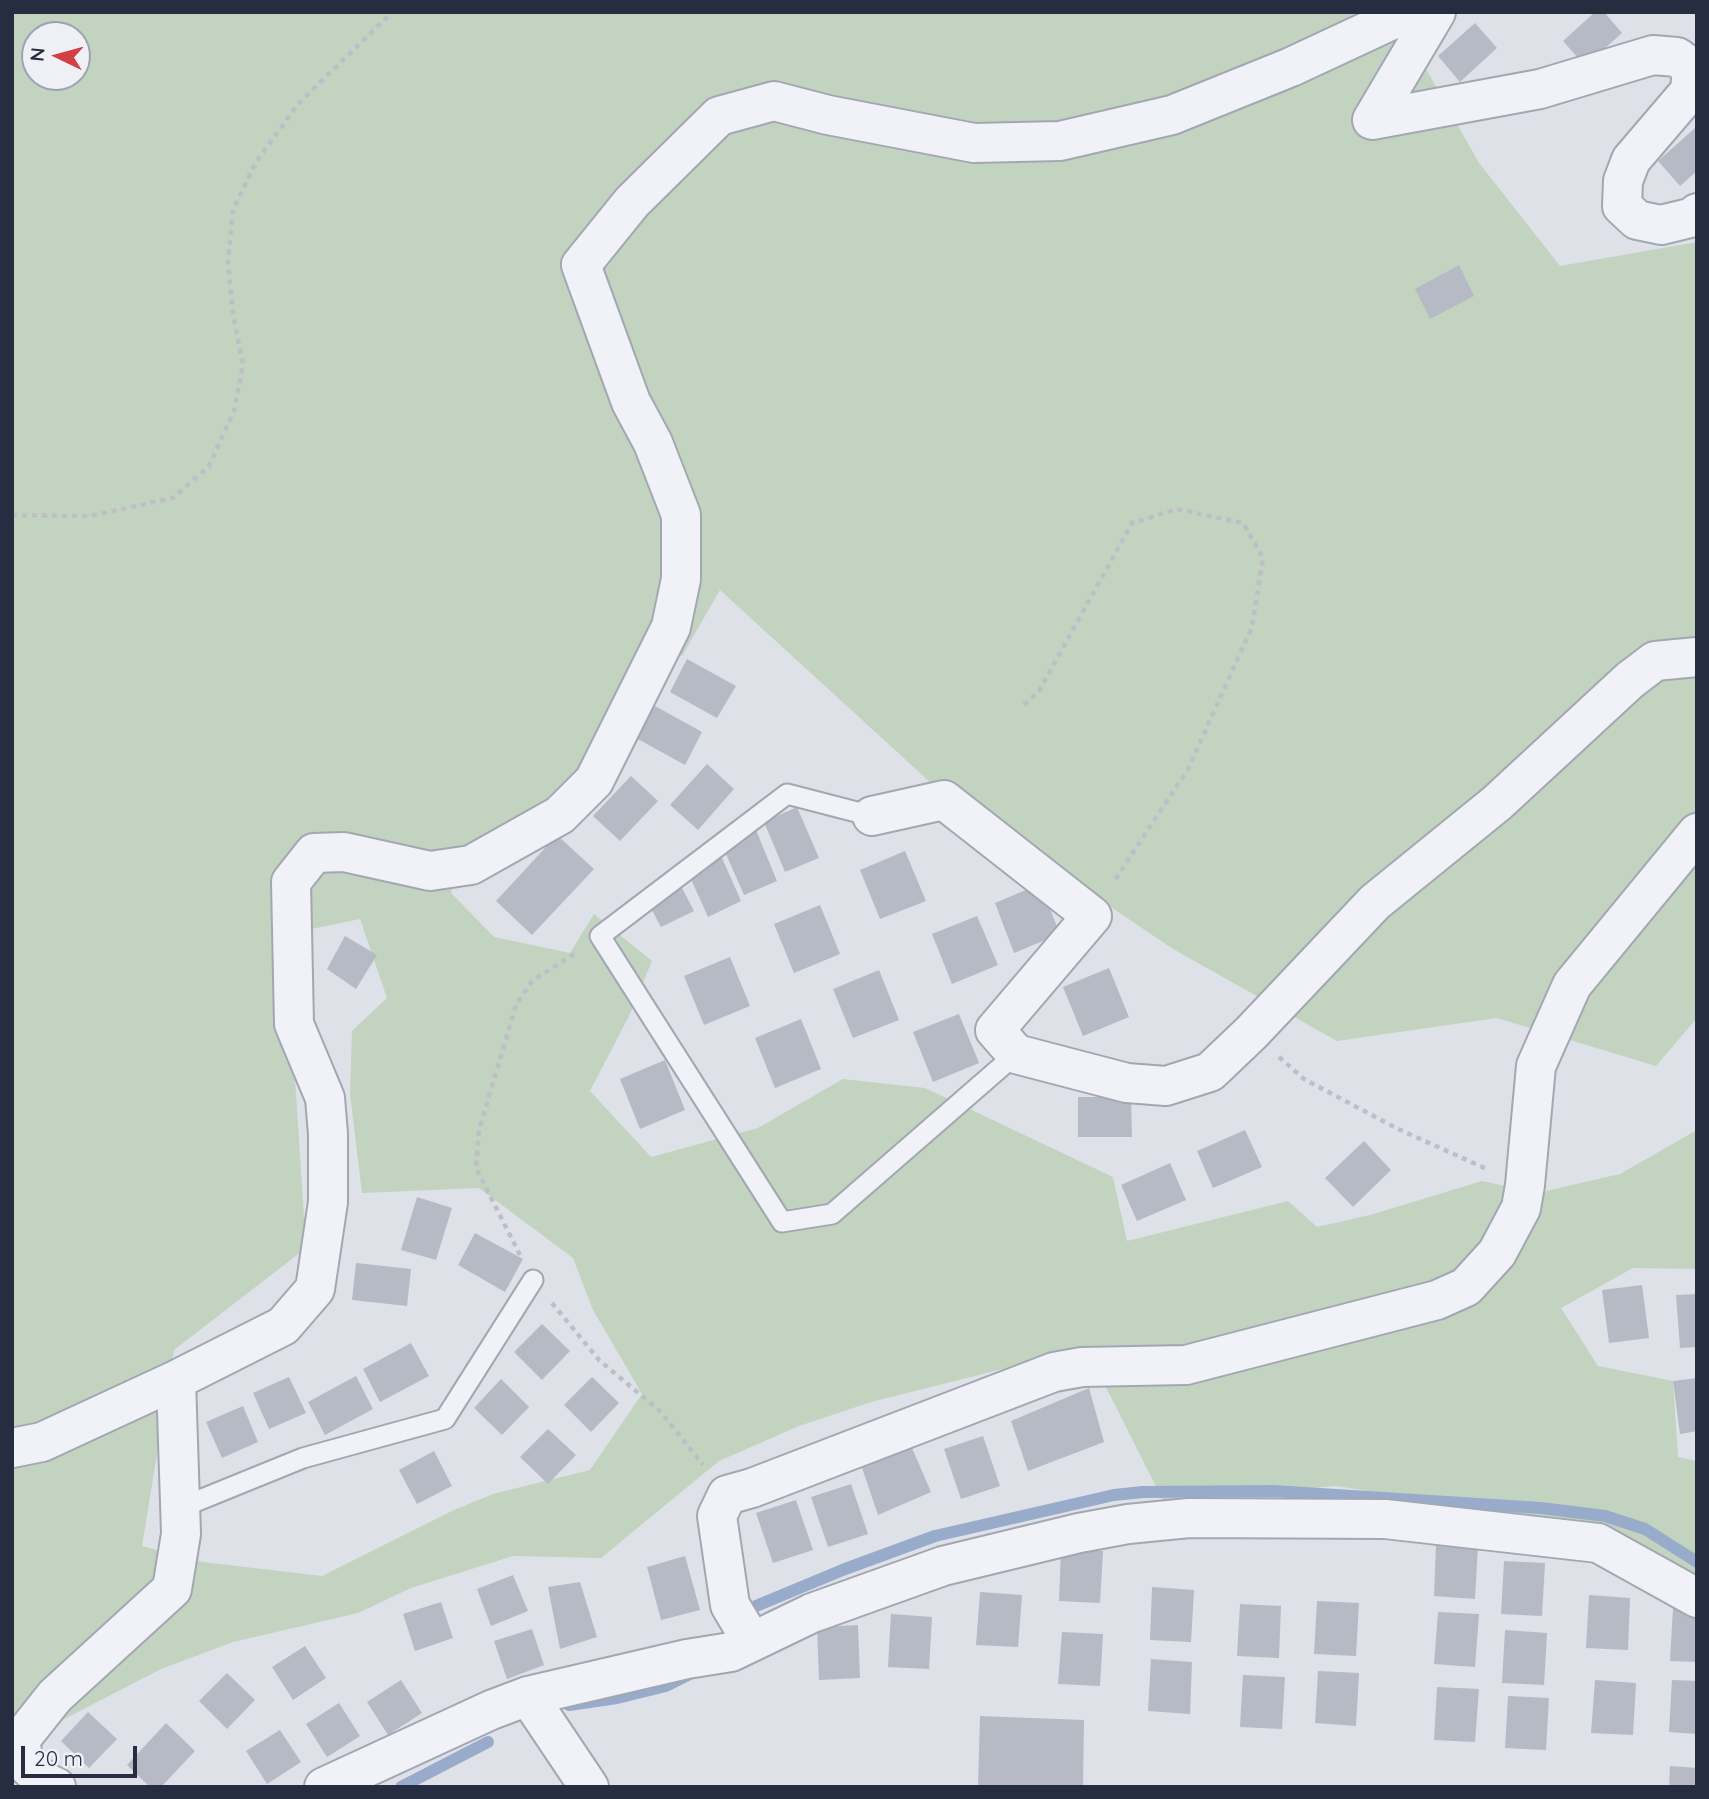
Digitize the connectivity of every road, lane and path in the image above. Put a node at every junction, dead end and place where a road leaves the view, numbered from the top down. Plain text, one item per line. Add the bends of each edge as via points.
1 (392, 12) edge
2 (1409, 12) edge
3 (1436, 12) edge
4 (1697, 214) edge
5 (12, 515) edge
6 (1697, 657) edge
7 (1024, 705) dead end
8 (872, 816) joint
9 (1697, 834) edge
10 (1092, 916) junction
11 (600, 936) junction
12 (1251, 1033) junction
13 (1017, 1054) junction
14 (1525, 1185) junction
15 (533, 1280) junction
16 (176, 1380) junction
17 (12, 1448) edge
18 (727, 1495) junction
19 (180, 1508) junction
20 (1697, 1598) edge
21 (751, 1642) junction
22 (528, 1696) junction
23 (46, 1785) edge
24 (324, 1787) edge
25 (589, 1787) edge

1 - 5 path via 299,103 257,162 233,210 228,262 243,365 234,411 209,466 173,498 90,516
2 - 16 street via 1172,115 1060,141 974,143 774,101 719,116 632,202 581,265 631,402 653,443 681,515 681,579 671,627 594,781 560,816 471,865 430,870 344,852 314,853 291,882 294,1024 325,1098 328,1134 328,1202 315,1289 283,1326
3 - 4 street via 1372,120 1540,89 1653,55 1677,57 1692,68 1690,91 1630,160 1622,206 1637,220 1661,225
6 - 12 street via 1655,661 1630,680 1497,803 1376,902
7 - 10 path via 1039,691 1132,523 1177,509 1243,523 1263,558 1252,626 1188,769
8 - 10 street via 944,800
8 - 11 lane via 788,794
9 - 14 street via 1572,985 1536,1066
10 - 13 street via 995,1030
11 - 13 lane via 782,1222 832,1214
11 - 15 path via 532,981 516,1005 479,1130 476,1168
12 - 13 street via 1210,1072 1166,1086 1127,1083
12 - 14 path via 1304,1079 1396,1128
14 - 18 street via 1521,1208 1497,1253 1466,1287 1437,1300 1186,1365 1082,1367 1054,1372
15 - 18 path via 599,1360 661,1412
15 - 19 lane via 446,1419 303,1458
16 - 17 street via 41,1442
16 - 19 street
18 - 21 street via 717,1516 730,1605
19 - 23 street via 181,1534 172,1589 55,1696 20,1740 24,1763
20 - 21 street via 1598,1543 1385,1519 1189,1518 1079,1532 943,1566 812,1613
21 - 22 street via 731,1652
22 - 24 street
22 - 25 street

